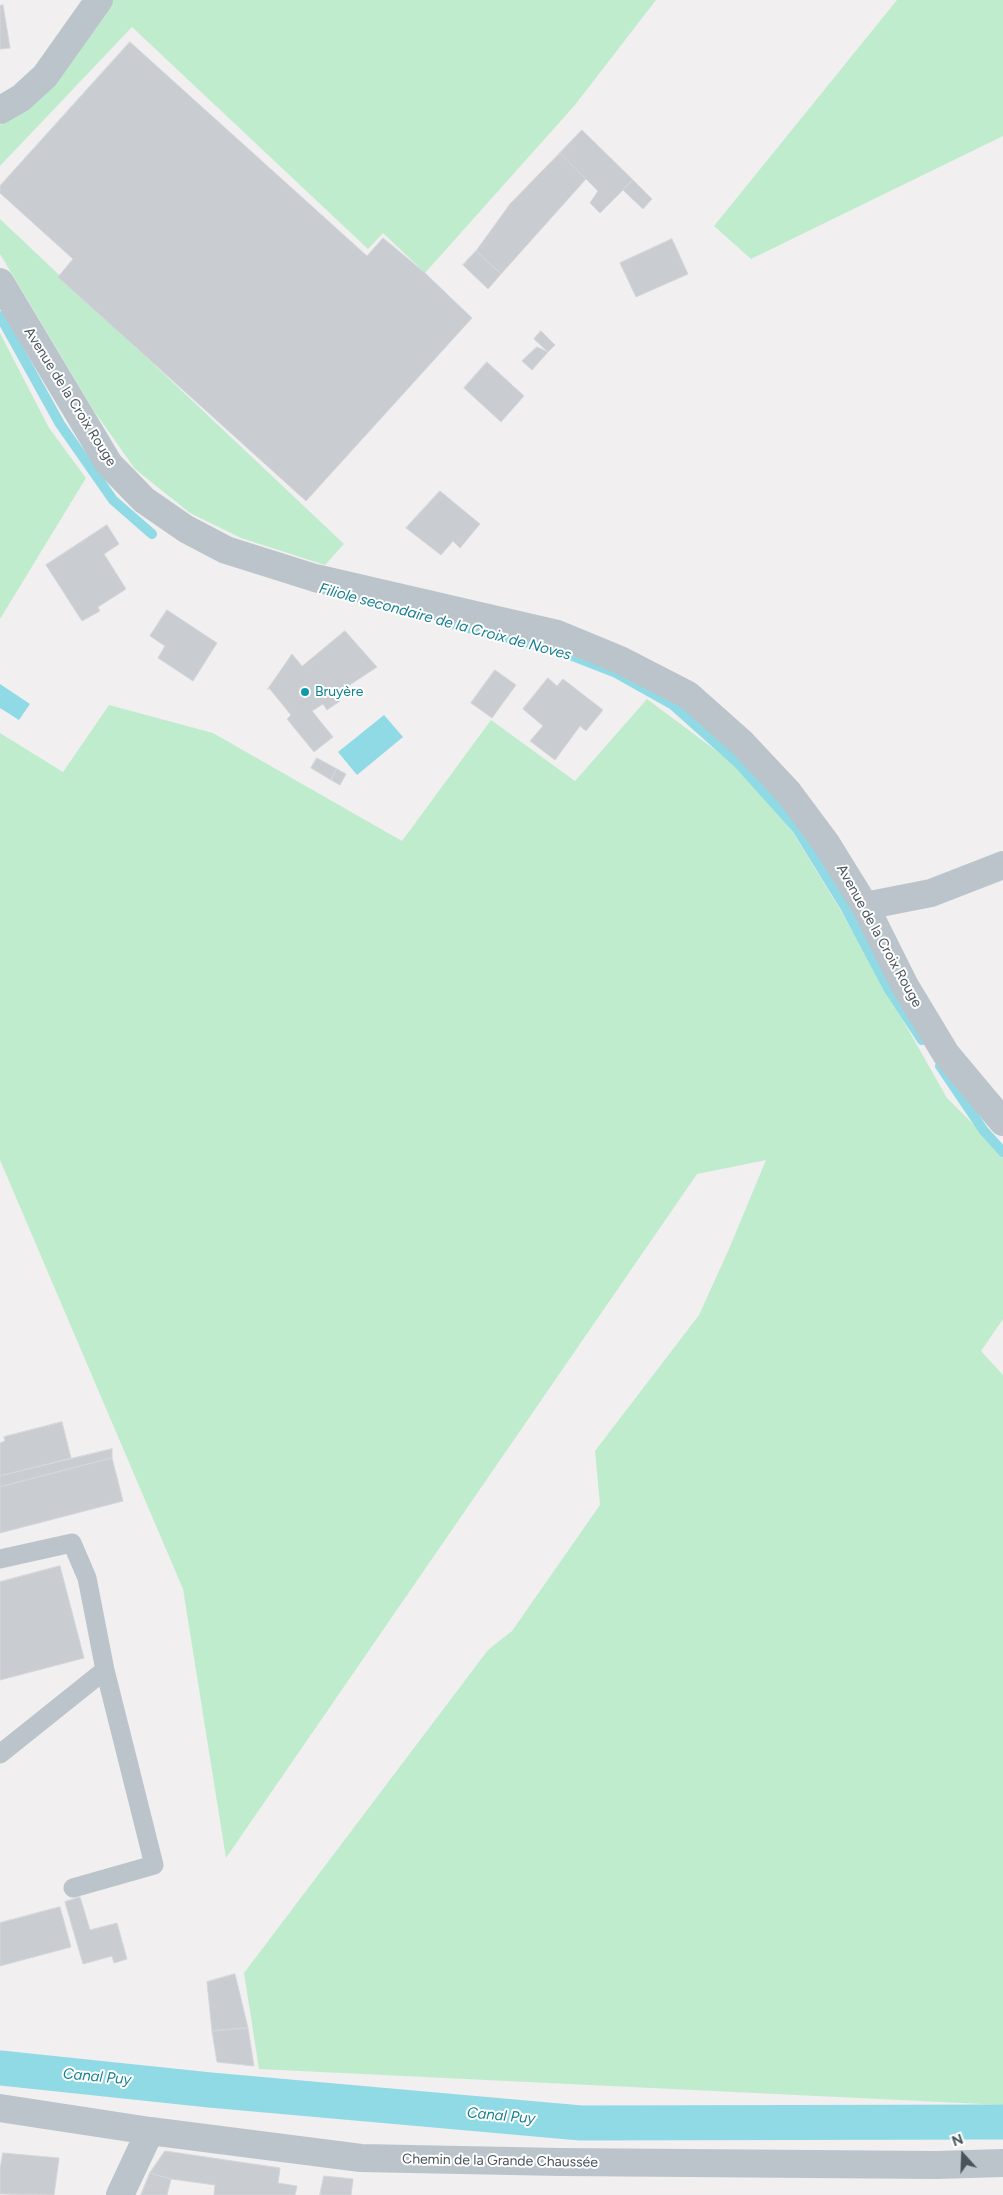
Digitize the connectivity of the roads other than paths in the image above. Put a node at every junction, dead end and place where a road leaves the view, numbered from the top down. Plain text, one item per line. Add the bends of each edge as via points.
1 (98, 0) edge
2 (0, 110) edge
3 (0, 282) edge
4 (1003, 865) edge
5 (865, 906) junction
6 (1003, 1122) edge
7 (0, 1559) edge
8 (104, 1670) junction
9 (0, 1754) edge
10 (73, 1888) dead end
11 (0, 2108) edge
12 (150, 2131) junction
13 (1003, 2163) edge
14 (120, 2195) edge

1 - 2 street via 45,76 21,98
3 - 5 street, Avenue de la Croix Rouge via 109,464 144,500 186,529 226,550 315,578 557,634 620,660 688,695 742,743 788,792 826,843
4 - 5 street via 931,893
5 - 6 street, Avenue de la Croix Rouge via 905,986 946,1054
7 - 8 lane via 72,1543 87,1578
8 - 9 lane
8 - 10 lane via 154,1865
11 - 12 street, Chemin de la Grande Chaussée
12 - 13 street, Chemin de la Grande Chaussée via 361,2158 926,2165
12 - 14 street

